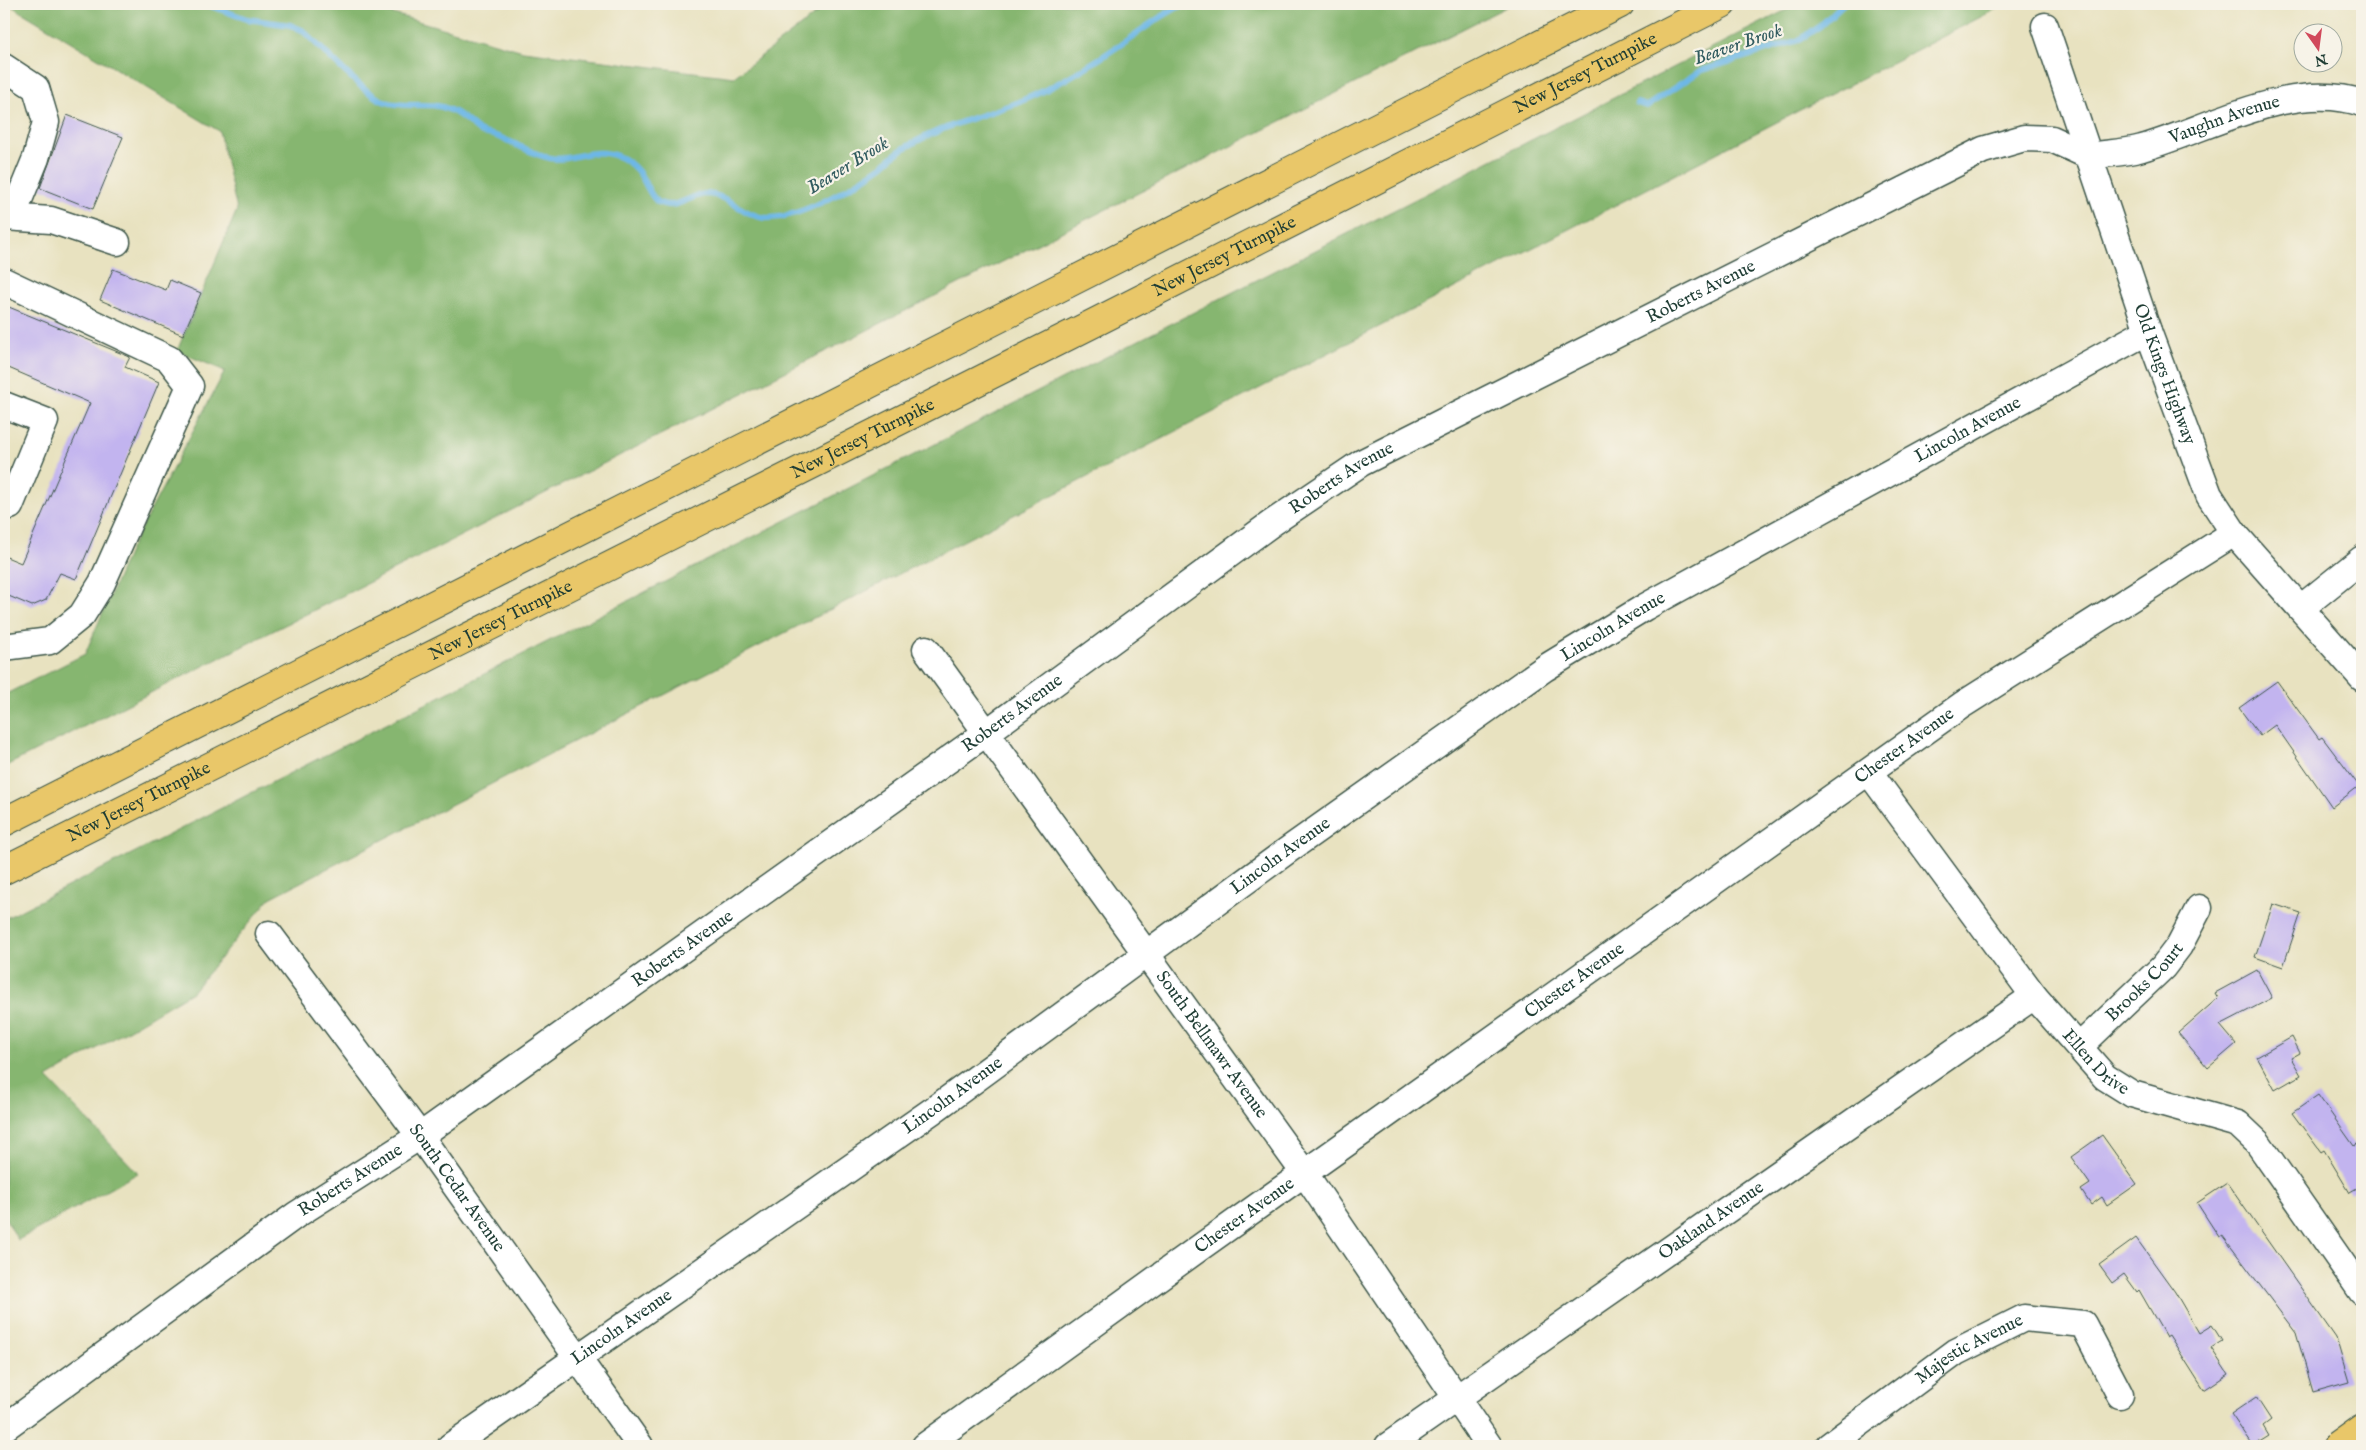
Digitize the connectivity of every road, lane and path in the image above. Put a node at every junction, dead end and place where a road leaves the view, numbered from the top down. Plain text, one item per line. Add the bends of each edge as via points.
1 (1620, 4) edge
2 (1722, 4) edge
3 (2045, 26) dead end
4 (4, 66) edge
5 (2362, 103) edge
6 (2089, 156) junction
7 (8, 217) edge
8 (117, 242) dead end
9 (4, 281) edge
10 (2148, 331) junction
11 (4, 405) edge
12 (4, 504) edge
13 (2234, 533) junction
14 (2362, 559) edge
15 (2302, 608) junction
16 (4, 647) edge
17 (926, 648) dead end
18 (2362, 678) edge
19 (986, 733) junction
20 (1869, 772) junction
21 (4, 822) edge
22 (4, 870) edge
23 (2199, 908) dead end
24 (269, 934) dead end
25 (1146, 954) junction
26 (2034, 996) junction
27 (2080, 1046) junction
28 (420, 1136) junction
29 (1305, 1174) junction
30 (2362, 1292) edge
31 (578, 1358) junction
32 (2120, 1395) dead end
33 (1456, 1397) junction
34 (4, 1428) edge
35 (2362, 1428) edge
36 (451, 1446) edge
37 (640, 1446) edge
38 (925, 1446) edge
39 (1388, 1446) edge
40 (1489, 1446) edge
41 (1829, 1446) edge
42 (2337, 1446) edge

1 - 21 main road
2 - 22 main road, New Jersey Turnpike
3 - 6 street, Old Kings Highway
4 - 7 street via 36,88 46,122 36,158
5 - 6 street, Vaughn Avenue via 2317,96 2276,102 2140,149
6 - 10 street, Old Kings Highway
6 - 19 street, Roberts Avenue via 2052,139 2024,138 1983,150 1361,463 1272,523
7 - 8 street via 51,220
9 - 16 street via 169,359 190,386 102,583 82,615 50,640
10 - 13 street, Old Kings Highway via 2209,495
10 - 25 street, Lincoln Avenue via 1645,607 1545,668
11 - 12 street via 45,421 10,506
13 - 15 street, Old Kings Highway
13 - 20 street, Chester Avenue via 1962,705
14 - 15 street
15 - 18 street, Old Kings Highway
17 - 19 street, South Bellmawr Avenue
19 - 25 street, South Bellmawr Avenue
19 - 28 street, Roberts Avenue
20 - 26 street, Ellen Drive
20 - 29 street, Chester Avenue
23 - 27 street, Brooks Court via 2179,946 2163,967
24 - 28 street, South Cedar Avenue
25 - 29 street, South Bellmawr Avenue
25 - 31 street, Lincoln Avenue via 932,1111
26 - 27 street, Ellen Drive
26 - 33 street, Oakland Avenue
27 - 30 street, Ellen Drive via 2105,1077 2132,1094 2238,1124 2258,1143
28 - 31 street, South Cedar Avenue
28 - 34 street, Roberts Avenue via 296,1215
29 - 33 street, South Bellmawr Avenue
29 - 38 street, Chester Avenue
31 - 36 street, Lincoln Avenue
31 - 37 street, South Cedar Avenue
32 - 41 street, Majestic Avenue via 2083,1324 2024,1318 1956,1352
33 - 39 street, Oakland Avenue
33 - 40 street, South Bellmawr Avenue
35 - 42 main road

